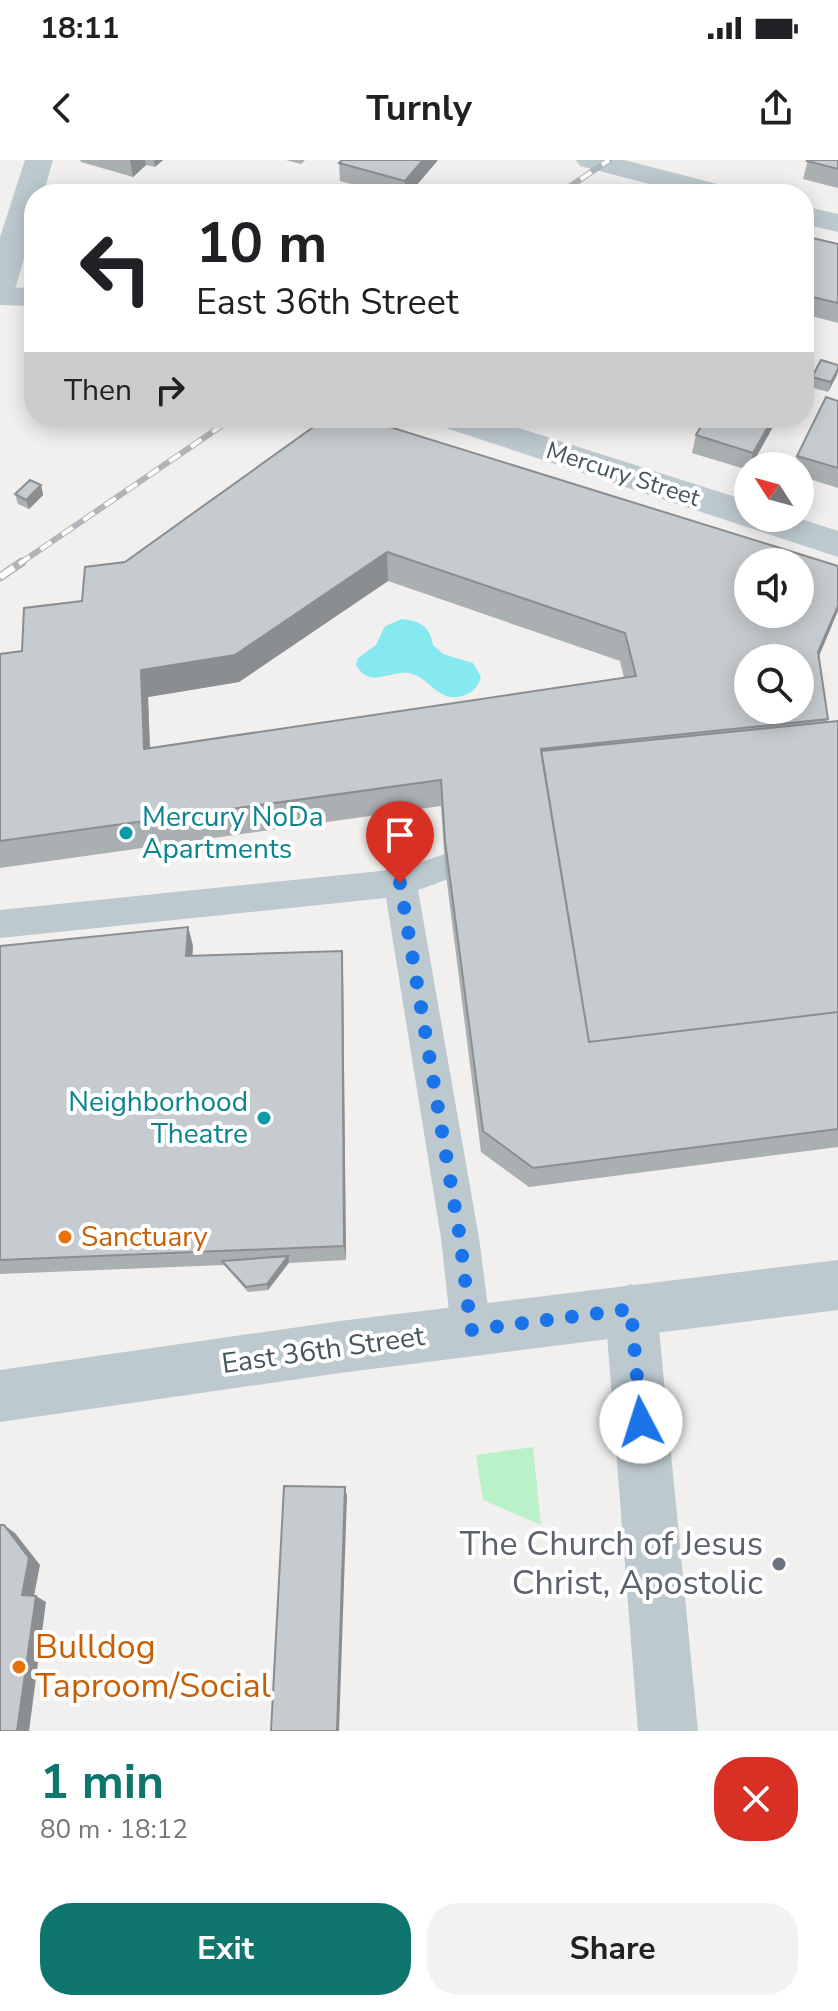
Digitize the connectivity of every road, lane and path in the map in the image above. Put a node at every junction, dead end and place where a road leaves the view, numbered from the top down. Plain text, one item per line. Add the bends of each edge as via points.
1 (39, 160) edge
2 (590, 160) edge
3 (32, 184) edge
4 (684, 184) edge
5 (24, 208) edge
6 (814, 217) edge
7 (838, 223) edge
8 (0, 286) edge
9 (0, 296) edge
10 (24, 297) edge
11 (483, 428) edge
12 (734, 509) edge
13 (802, 532) edge
14 (838, 544) edge
15 (445, 867) edge
16 (400, 883) junction
17 (0, 924) edge
18 (838, 1285) edge
19 (631, 1309) junction
20 (471, 1330) junction
21 (0, 1396) edge
22 (668, 1731) edge

1 - 3 street
2 - 4 street
5 - 8 street
6 - 7 street
9 - 10 street
11 - 12 street, Mercury Street
13 - 14 street
15 - 16 lane
16 - 17 lane
16 - 20 lane
18 - 19 street, East 36th Street
19 - 20 street, East 36th Street
19 - 22 street
20 - 21 street, East 36th Street

